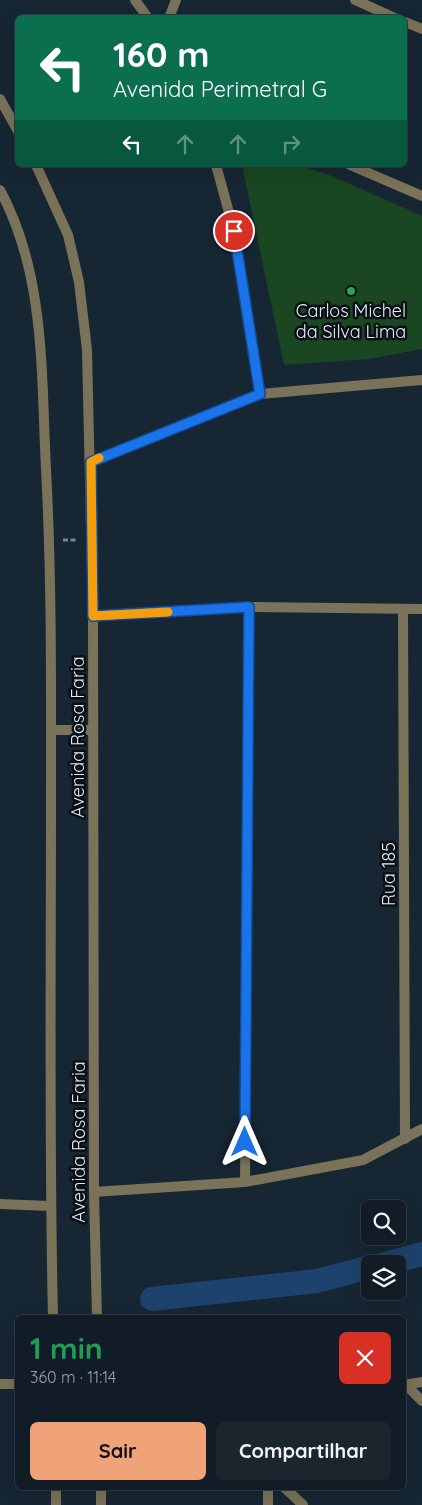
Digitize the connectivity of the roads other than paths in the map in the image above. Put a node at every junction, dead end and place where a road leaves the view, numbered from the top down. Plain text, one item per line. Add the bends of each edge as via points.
1 (135, 0) edge
2 (176, 0) edge
3 (355, 0) edge
4 (146, 15) edge
5 (170, 15) edge
6 (388, 15) edge
7 (407, 23) edge
8 (422, 29) edge
9 (0, 99) edge
10 (15, 126) edge
11 (37, 167) edge
12 (217, 167) edge
13 (355, 167) edge
14 (0, 190) edge
15 (422, 196) edge
16 (422, 380) edge
17 (260, 394) junction
18 (91, 462) junction
19 (249, 607) junction
20 (403, 609) junction
21 (422, 610) edge
22 (93, 616) junction
23 (51, 730) junction
24 (92, 730) junction
25 (422, 1129) edge
26 (405, 1139) junction
27 (245, 1182) junction
28 (94, 1192) junction
29 (0, 1204) edge
30 (50, 1206) junction
31 (53, 1315) edge
32 (97, 1315) edge
33 (422, 1382) edge
34 (0, 1384) edge
35 (15, 1384) edge
36 (406, 1385) edge
37 (406, 1386) edge
38 (422, 1401) edge
39 (56, 1490) edge
40 (101, 1490) edge
41 (268, 1490) edge
42 (287, 1490) edge
43 (56, 1505) edge
44 (102, 1505) edge
45 (268, 1505) edge
46 (303, 1505) edge

1 - 4 street
2 - 5 street
3 - 6 street
7 - 8 street
9 - 10 street
11 - 18 street, Avenida Rosa Faria via 68,235 79,282 87,350
12 - 17 street via 234,231
13 - 15 street
14 - 23 street, Avenida Rosa Faria via 25,248 34,286 40,346 50,540
16 - 17 street
17 - 18 street
18 - 22 street, Avenida Rosa Faria
19 - 20 street
19 - 22 street
19 - 27 street
20 - 21 street
20 - 26 street, Rua 185
22 - 24 street, Avenida Rosa Faria
23 - 24 street
23 - 30 street, Avenida Rosa Faria
24 - 28 street, Avenida Rosa Faria
25 - 26 street
26 - 27 street via 363,1160
27 - 28 street
28 - 32 street, Avenida Rosa Faria
29 - 30 street
30 - 31 street, Avenida Rosa Faria
33 - 36 street
34 - 35 street
37 - 38 street
39 - 43 street
40 - 44 street
41 - 45 street
42 - 46 street

